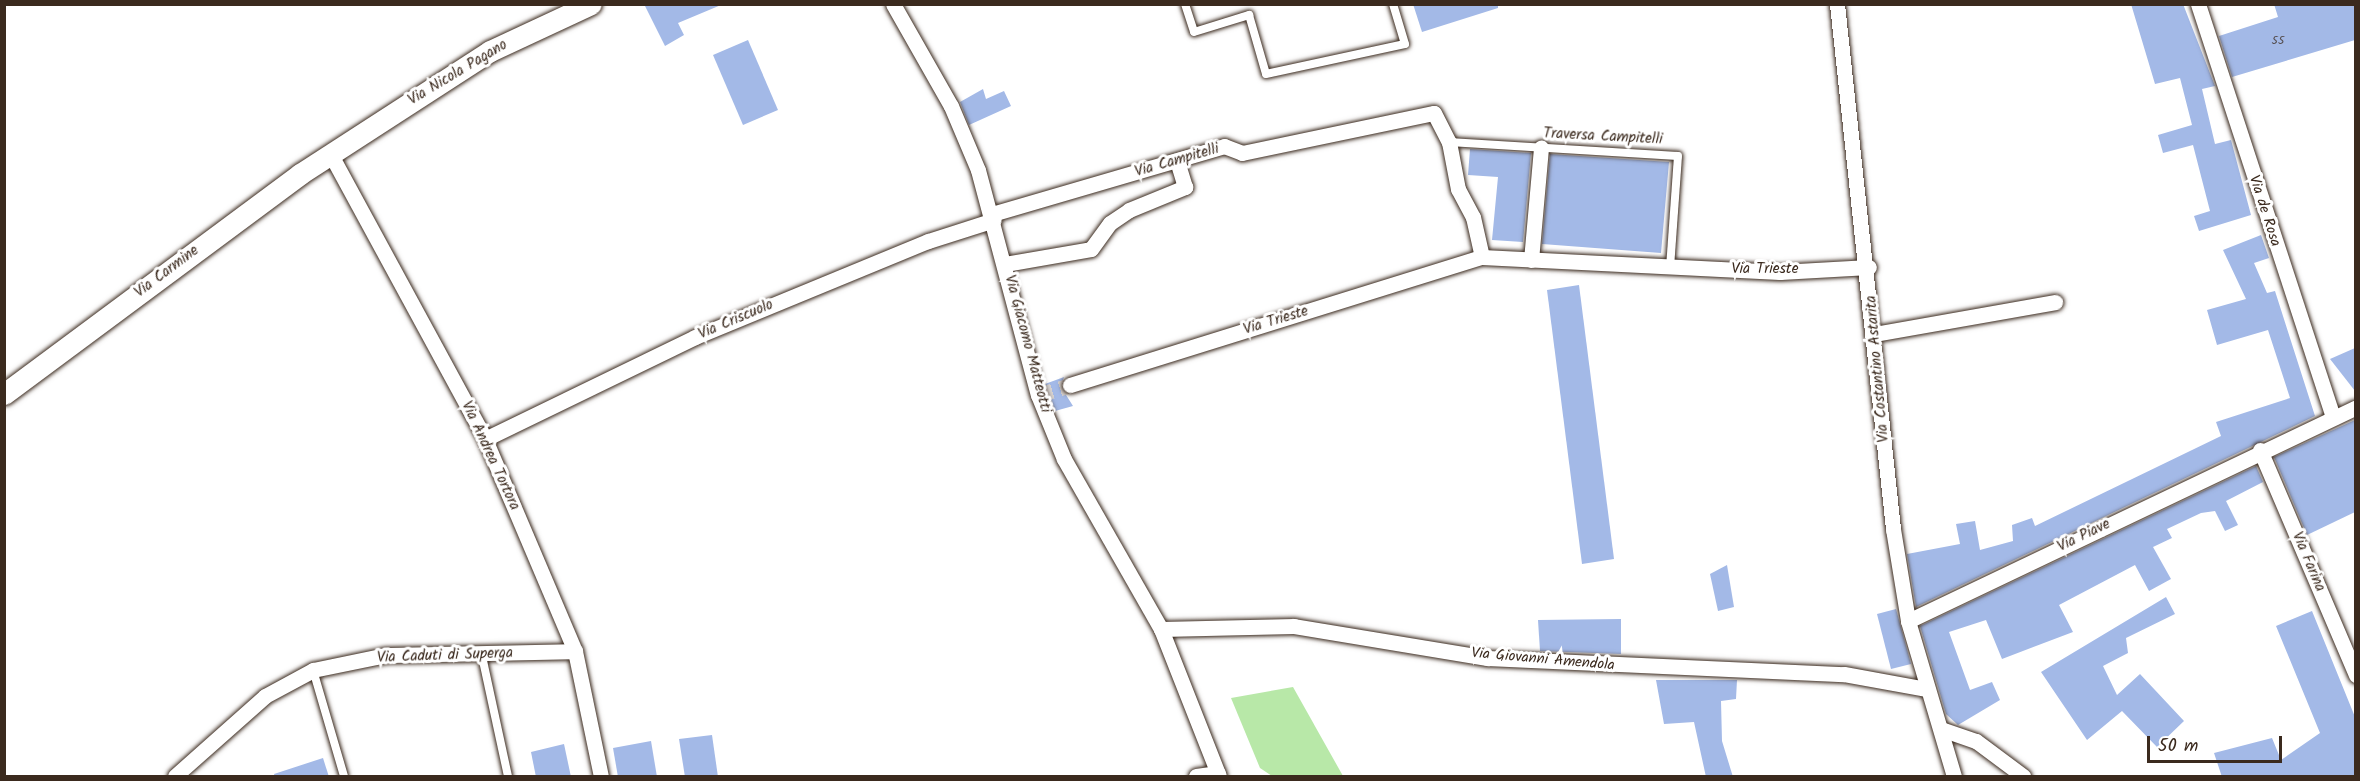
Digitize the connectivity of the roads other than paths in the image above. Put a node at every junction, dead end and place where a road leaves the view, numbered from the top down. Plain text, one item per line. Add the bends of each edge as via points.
1 (591, 4) edge
2 (893, 4) edge
3 (1185, 4) edge
4 (1393, 4) edge
5 (1837, 4) edge
6 (2198, 4) edge
7 (1449, 142) junction
8 (1541, 147) junction
9 (331, 155) junction
10 (1177, 161) junction
11 (993, 217) junction
12 (1482, 257) junction
13 (1531, 260) junction
14 (1005, 264) junction
15 (1869, 267) junction
16 (1670, 268) junction
17 (2055, 302) dead end
18 (1874, 334) junction
19 (1070, 385) tunnel mouth
20 (4, 394) edge
21 (2355, 407) edge
22 (2333, 417) junction
23 (485, 440) junction
24 (2260, 450) junction
25 (1908, 621) junction
26 (1161, 629) junction
27 (575, 651) junction
28 (482, 656) junction
29 (313, 670) junction
30 (2355, 675) edge
31 (1926, 689) junction
32 (1941, 729) junction
33 (1219, 775) edge
34 (175, 777) edge
35 (344, 777) edge
36 (508, 777) edge
37 (601, 777) edge
38 (1196, 777) edge
39 (1954, 777) edge
40 (2023, 777) edge

1 - 9 street, Via Nicola Pagano via 490,51
2 - 11 street, Via Giacomo Matteotti via 951,106
3 - 4 lane via 1194,32 1249,15 1266,74 1405,44
5 - 15 street, Via Costantino Astarita
6 - 22 street, Via de Rosa
7 - 8 lane, Traversa Campitelli
7 - 10 street, Via Campitelli via 1434,113 1242,153 1224,146
7 - 12 street via 1458,189 1473,217
8 - 13 street
8 - 16 lane, Traversa Campitelli via 1678,156
9 - 20 street, Via Carmine
9 - 23 street, Via Andrea Tortora
10 - 11 street, Via Campitelli
10 - 14 street via 1185,187 1129,210 1110,223 1091,249
11 - 14 street, Via Giacomo Matteotti
11 - 23 street, Via Criscuolo via 694,335
12 - 13 street, Via Trieste
12 - 19 street, Via Trieste
13 - 16 street, Via Trieste
14 - 26 street, Via Giacomo Matteotti via 1038,395 1064,459
15 - 16 street, Via Trieste via 1780,272
15 - 18 street, Via Costantino Astarita
17 - 18 street
18 - 25 street, Via Costantino Astarita
21 - 22 street, Via Piave
22 - 24 street, Via Piave
23 - 27 street, Via Andrea Tortora
24 - 25 street, Via Piave
24 - 30 street, Via Farina
25 - 31 street, Via Costantino Astarita
26 - 31 street, Via Giovanni Amendola via 1294,626 1487,658 1844,674
26 - 33 street, Via Giacomo Matteotti
27 - 28 street, Via Caduti di Superga
27 - 37 street, Via Andrea Tortora
28 - 29 street, Via Caduti di Superga via 386,655
28 - 36 lane
29 - 34 street, Via Caduti di Superga via 265,696
29 - 35 lane
31 - 32 street, Via Costantino Astarita
32 - 39 street, Via Costantino Astarita
32 - 40 street via 1976,741
33 - 38 street

